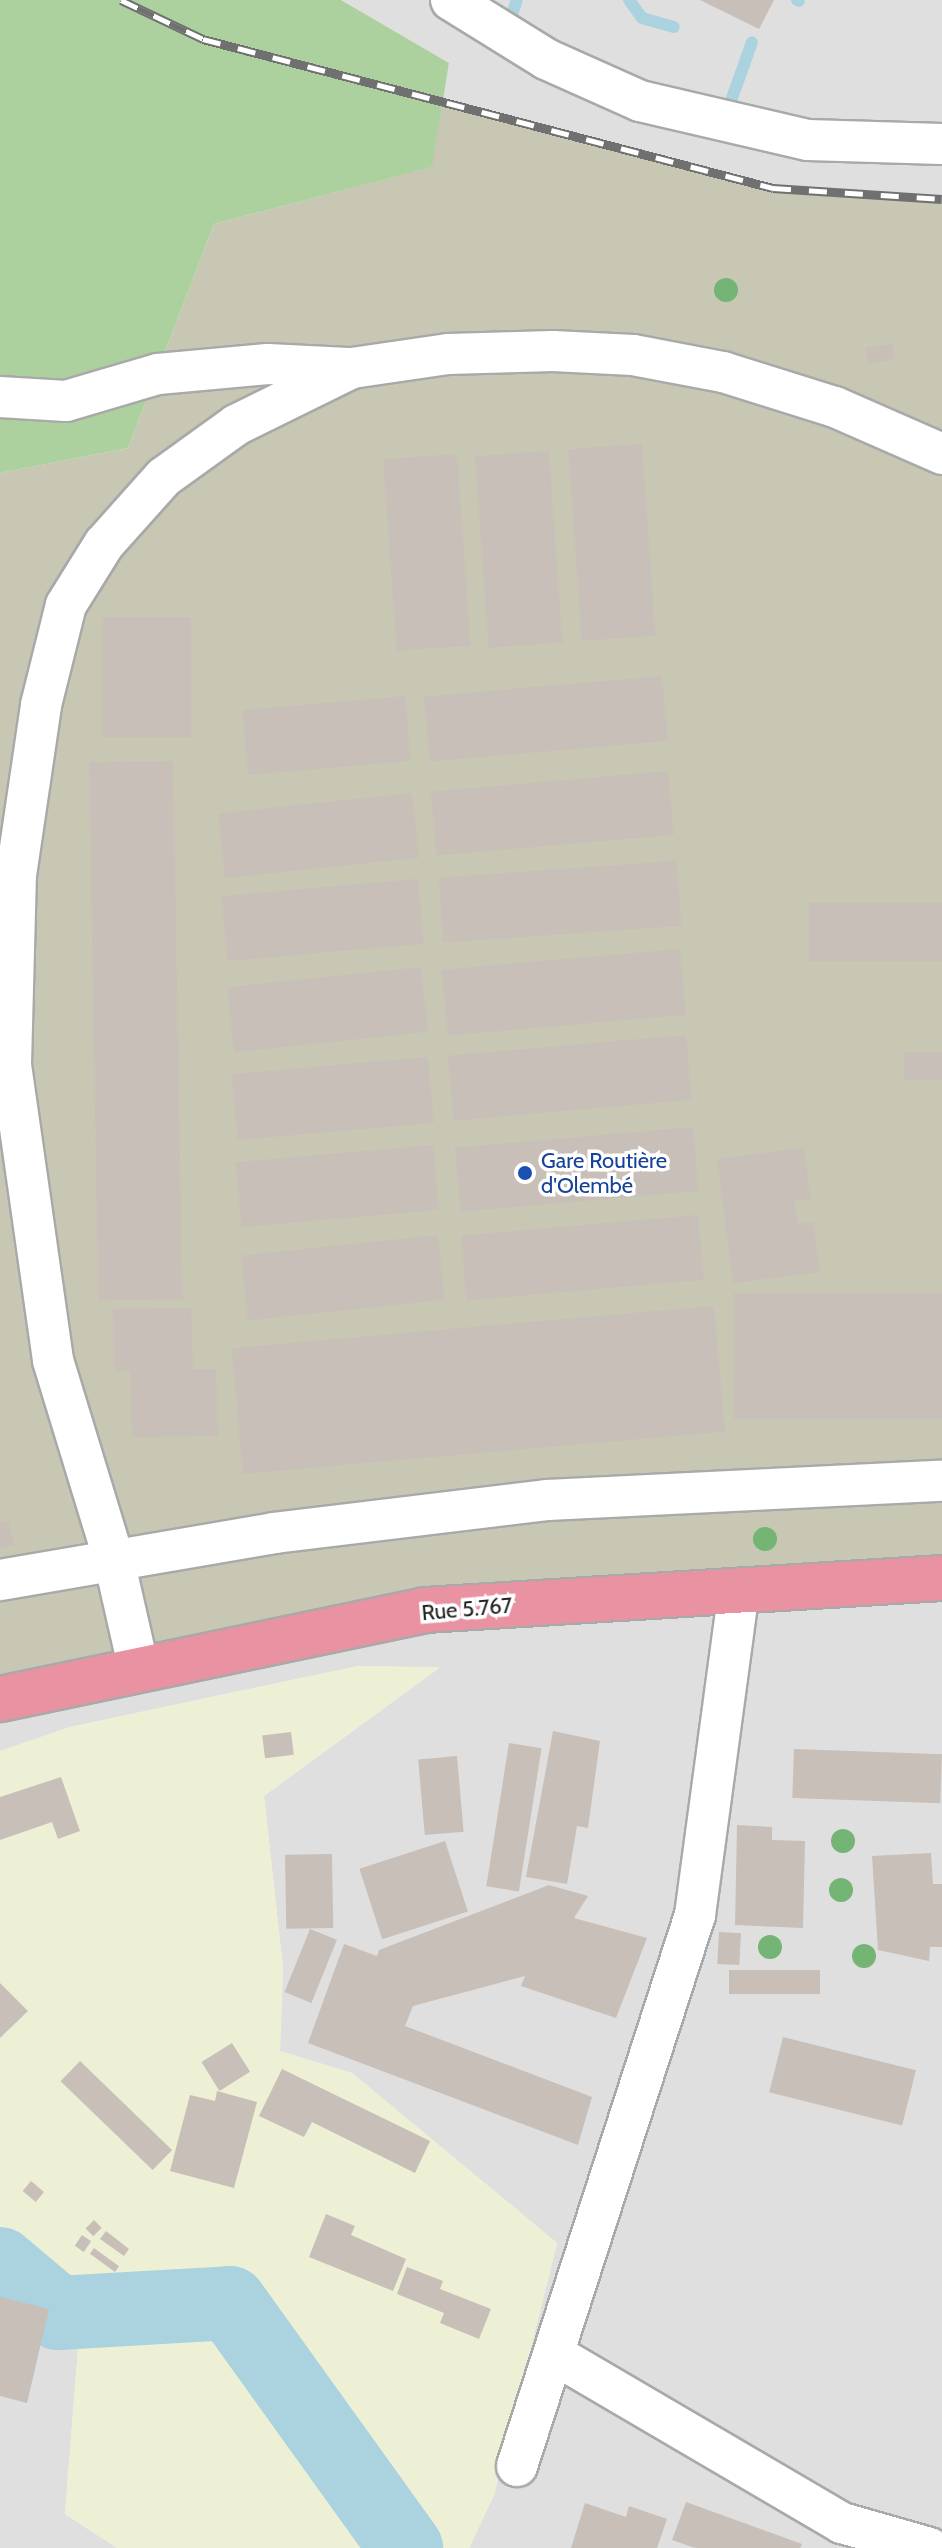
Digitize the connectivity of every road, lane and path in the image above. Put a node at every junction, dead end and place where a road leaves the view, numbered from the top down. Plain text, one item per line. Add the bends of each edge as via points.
1 (451, 0) edge
2 (942, 144) edge
3 (352, 368) junction
4 (0, 397) edge
5 (941, 442) edge
6 (942, 1481) edge
7 (114, 1560) junction
8 (942, 1578) edge
9 (0, 1580) edge
10 (739, 1591) junction
11 (139, 1670) junction
12 (0, 1699) edge
13 (557, 2356) junction
14 (517, 2466) dead end
15 (930, 2548) edge

1 - 2 street via 546,59 640,101 808,140
3 - 4 street via 268,364 158,374 66,401
3 - 5 street via 448,354 633,355 723,372
3 - 7 street via 236,425 164,477 104,544 66,605 41,705 16,875 11,1064 53,1360
6 - 7 street via 547,1500 274,1533
7 - 9 street
7 - 11 street
8 - 10 highway, Rue 5.767
10 - 11 highway, Rue 5.767 via 425,1610
10 - 13 street via 695,1915
11 - 12 highway, Rue 5.767
13 - 14 street
13 - 15 street via 842,2523

